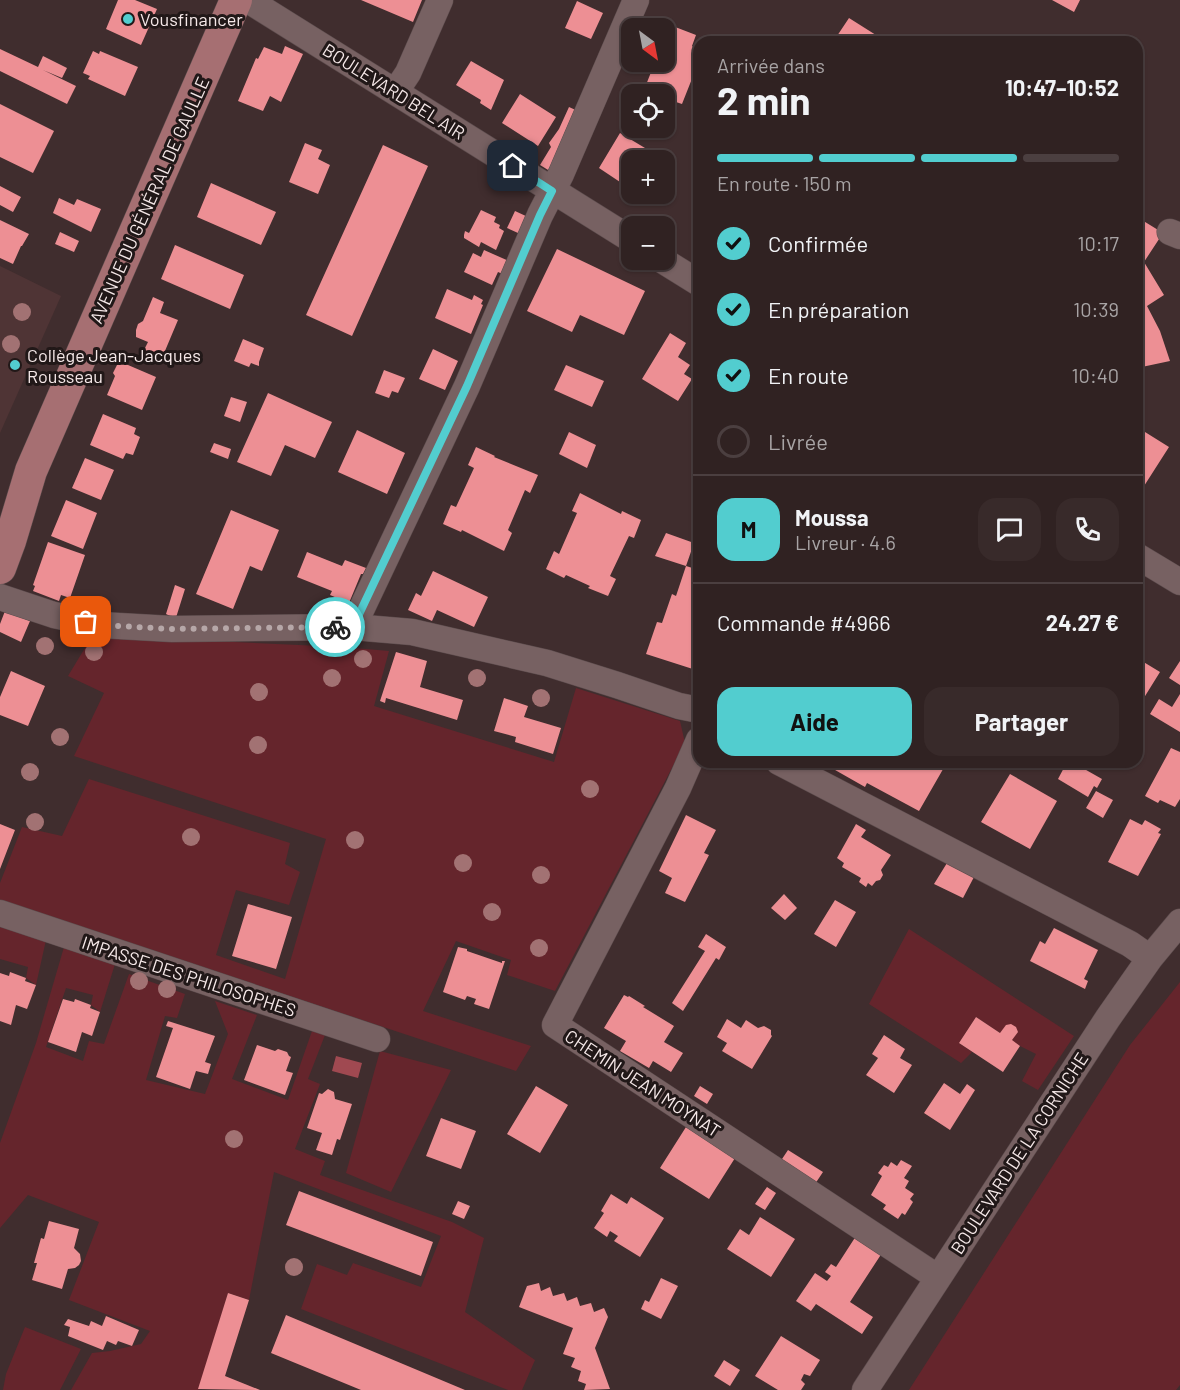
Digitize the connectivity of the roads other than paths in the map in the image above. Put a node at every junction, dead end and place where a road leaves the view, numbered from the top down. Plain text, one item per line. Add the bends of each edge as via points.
1 (216, 0) edge
2 (236, 0) edge
3 (248, 0) edge
4 (440, 0) edge
5 (636, 0) edge
6 (396, 92) junction
7 (552, 191) junction
8 (621, 233) edge
9 (675, 268) edge
10 (693, 279) edge
11 (0, 502) edge
12 (1143, 560) edge
13 (0, 568) edge
14 (1180, 582) edge
15 (0, 597) edge
16 (353, 627) junction
17 (693, 709) edge
18 (693, 754) edge
19 (790, 768) edge
20 (0, 913) edge
21 (1180, 922) edge
22 (1150, 958) junction
23 (377, 1039) dead end
24 (937, 1277) junction
25 (865, 1390) edge

1 - 11 main road, AVENUE DU GÉNÉRAL DE GAULLE
2 - 13 main road, AVENUE DU GÉNÉRAL DE GAULLE via 31,471
3 - 6 street, BOULEVARD BEL AIR
4 - 6 street
5 - 7 street
6 - 7 street, BOULEVARD BEL AIR
7 - 8 street, BOULEVARD BEL AIR
7 - 16 street via 467,386
9 - 10 street
12 - 14 street
15 - 16 street via 101,625 172,629
16 - 17 street via 412,632 538,661
18 - 24 street, CHEMIN JEAN MOYNAT via 555,1025
19 - 22 street
20 - 23 street, IMPASSE DES PHILOSOPHES
21 - 22 street, BOULEVARD DE LA CORNICHE
22 - 24 street, BOULEVARD DE LA CORNICHE
24 - 25 street, BOULEVARD DE LA CORNICHE

